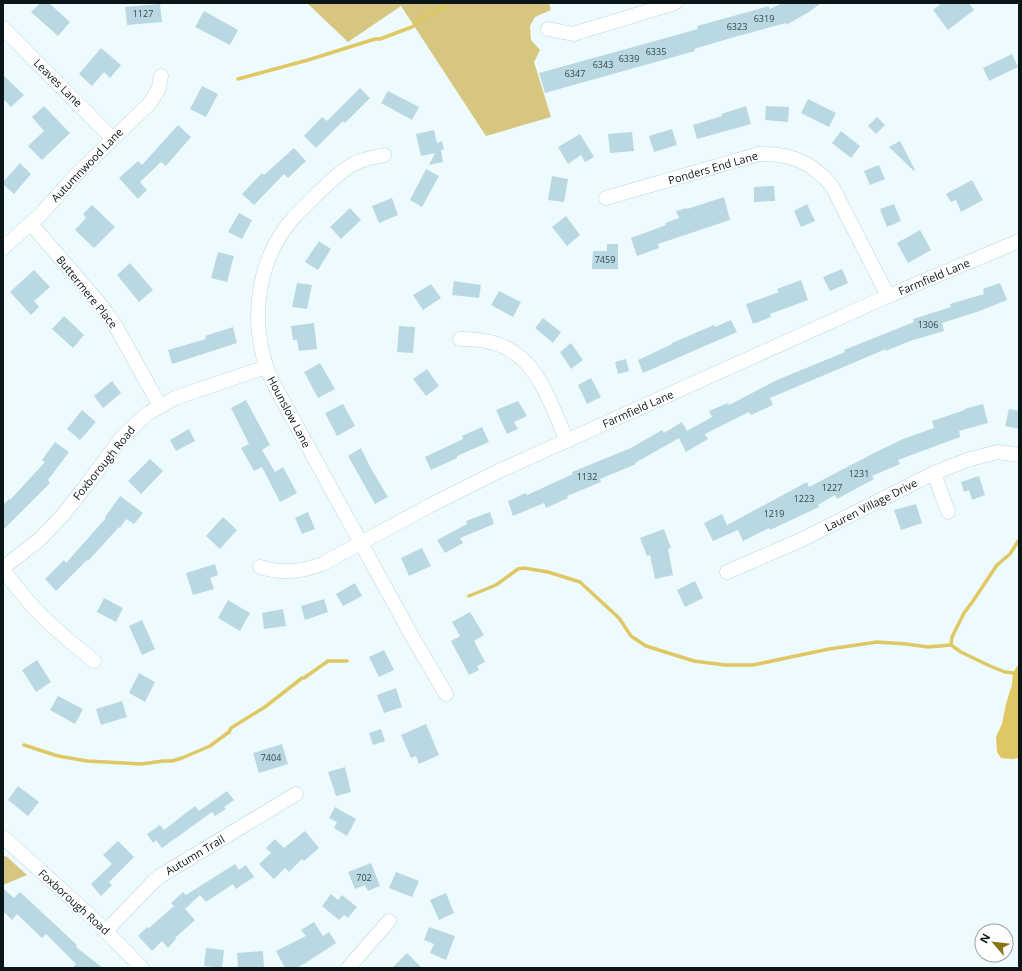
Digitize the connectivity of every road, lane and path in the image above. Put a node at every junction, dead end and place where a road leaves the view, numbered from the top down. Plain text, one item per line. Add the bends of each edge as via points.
1 (675, 3) edge
2 (3, 28) edge
3 (548, 29) dead end
4 (161, 76) dead end
5 (113, 139) junction
6 (384, 155) dead end
7 (606, 198) dead end
8 (31, 224) junction
9 (1019, 241) edge
10 (3, 248) edge
11 (888, 296) junction
12 (460, 339) dead end
13 (266, 366) junction
14 (160, 406) junction
15 (566, 441) junction
16 (1019, 455) edge
17 (934, 473) junction
18 (948, 512) dead end
19 (361, 544) junction
20 (260, 567) dead end
21 (3, 569) edge
22 (727, 572) dead end
23 (94, 661) dead end
24 (446, 694) dead end
25 (296, 794) dead end
26 (3, 837) edge
27 (389, 921) dead end
28 (106, 931) junction
29 (142, 968) edge
30 (348, 968) edge

1 - 3 street via 573,34
2 - 5 street, Leaves Lane
4 - 5 street, Autumnwood Lane via 154,98
5 - 8 street, Autumnwood Lane
6 - 13 street, Hounslow Lane via 356,162 348,167 294,217 274,247 260,283 258,302 260,344
7 - 11 street, Ponders End Lane via 759,154 774,153 788,156 807,164 832,186
8 - 10 street, Autumnwood Lane
8 - 14 street, Buttermere Place via 115,325
9 - 11 street, Farmfield Lane
11 - 15 street, Farmfield Lane
12 - 15 street via 496,343 521,357 542,384
13 - 14 street, Foxborough Road via 175,398
13 - 19 street, Hounslow Lane
14 - 21 street, Foxborough Road via 123,436 63,514 40,539
15 - 19 street, Farmfield Lane via 458,491
16 - 17 street, Lauren Village Drive via 998,452 970,459
17 - 18 street
17 - 22 street, Lauren Village Drive via 801,540
19 - 20 street, Farmfield Lane via 312,568 285,572
19 - 24 street, Hounslow Lane
21 - 23 street via 43,618
25 - 28 street, Autumn Trail via 160,876
26 - 28 street, Foxborough Road
27 - 30 street
28 - 29 street, Foxborough Road

